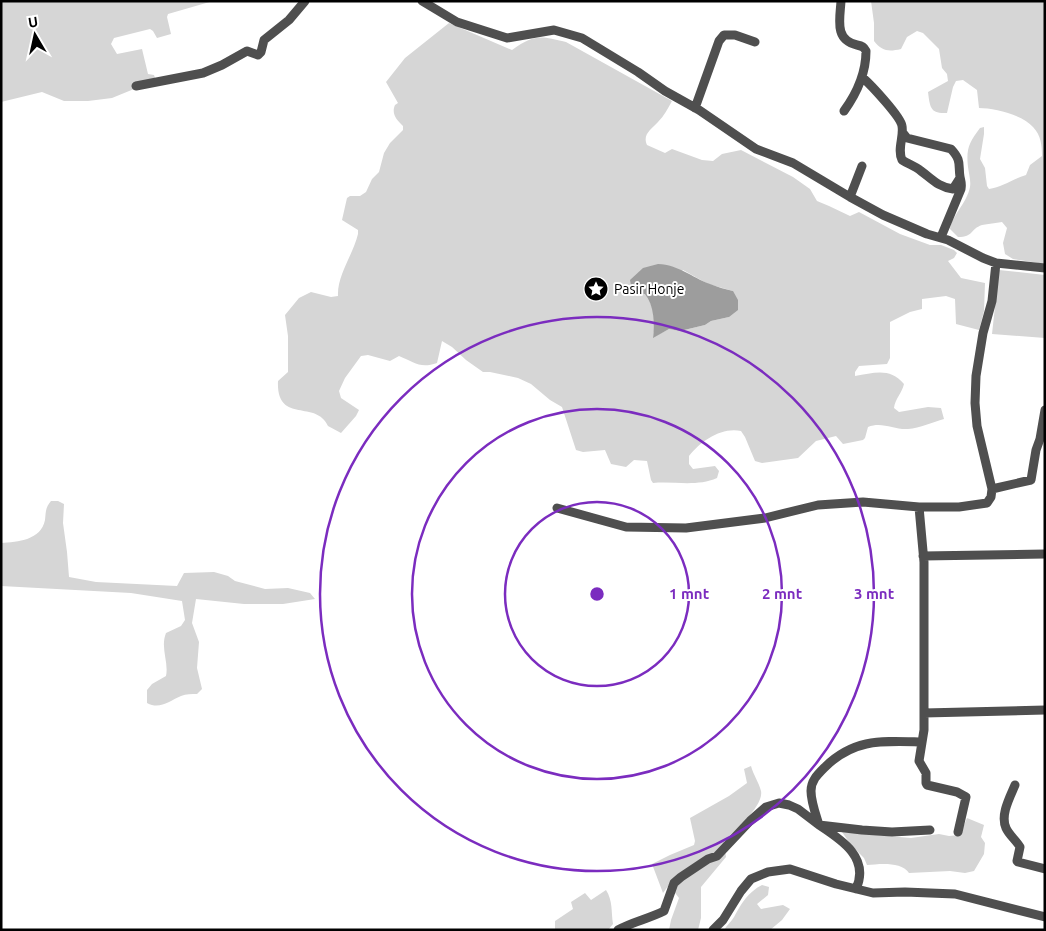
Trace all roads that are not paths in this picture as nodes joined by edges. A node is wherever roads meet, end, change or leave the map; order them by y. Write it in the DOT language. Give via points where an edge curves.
graph roads {
  1 [pos="305,1"];
  2 [pos="422,1"];
  3 [pos="841,1"];
  4 [pos="755,42"];
  5 [pos="863,78"];
  6 [pos="136,86"];
  7 [pos="695,108"];
  8 [pos="844,111"];
  9 [pos="903,133"];
  10 [pos="862,166"];
  11 [pos="960,178"];
  12 [pos="850,198"];
  13 [pos="941,237"];
  14 [pos="996,263"];
  15 [pos="1045,268"];
  16 [pos="1045,410"];
  17 [pos="1042,440"];
  18 [pos="992,489"];
  19 [pos="919,507"];
  20 [pos="557,508"];
  21 [pos="1045,554"];
  22 [pos="923,556"];
  23 [pos="1045,710"];
  24 [pos="924,712"];
  25 [pos="922,742"];
  26 [pos="1014,785"];
  27 [pos="819,825"];
  28 [pos="930,830"];
  29 [pos="958,832"];
  30 [pos="1045,869"];
  31 [pos="856,889"];
  32 [pos="1045,917"];
  33 [pos="618,930"];
  34 [pos="713,930"];
  1 -- 6 [label="street" via="289,20 264,40 258,56 247,51 203,72"];
  2 -- 7 [label="street" via="457,22 507,38 554,30 582,38"];
  3 -- 5 [label="street" via="841,35 847,42 866,51"];
  4 -- 7 [label="street" via="730,34 722,36"];
  5 -- 8 [label="street"];
  5 -- 9 [label="street" via="900,118"];
  7 -- 12 [label="street" via="756,149 793,163"];
  9 -- 11 [label="street" via="907,138 953,150 961,165"];
  9 -- 11 [label="street" via="902,160 920,169 940,186 953,188"];
  10 -- 12 [label="street"];
  11 -- 13 [label="street" via="963,182 959,196"];
  12 -- 13 [label="street" via="883,215"];
  13 -- 14 [label="street"];
  14 -- 15 [label="street"];
  14 -- 18 [label="street" via="992,301 976,376 975,403"];
  16 -- 17 [label="street"];
  17 -- 18 [label="street" via="1036,450 1031,480"];
  18 -- 19 [label="street" via="991,497 982,504"];
  19 -- 20 [label="street" via="863,502 818,505 765,518 686,528 626,528"];
  19 -- 22 [label="street"];
  21 -- 22 [label="street"];
  22 -- 24 [label="street"];
  23 -- 24 [label="street"];
  24 -- 25 [label="street"];
  25 -- 27 [label="street" via="889,742 846,750 814,779 811,792"];
  25 -- 29 [label="street" via="919,761 926,773 926,784 966,796"];
  26 -- 30 [label="street" via="1004,823 1020,847 1017,861"];
  27 -- 28 [label="street" via="892,832"];
  27 -- 31 [label="street" via="840,839 854,854 861,879"];
  27 -- 33 [label="street" via="789,805 779,803 766,808 717,856 694,867 674,883 664,911"];
  31 -- 32 [label="street" via="873,893 955,894"];
  31 -- 34 [label="street" via="790,869 768,872 751,879"];
}
